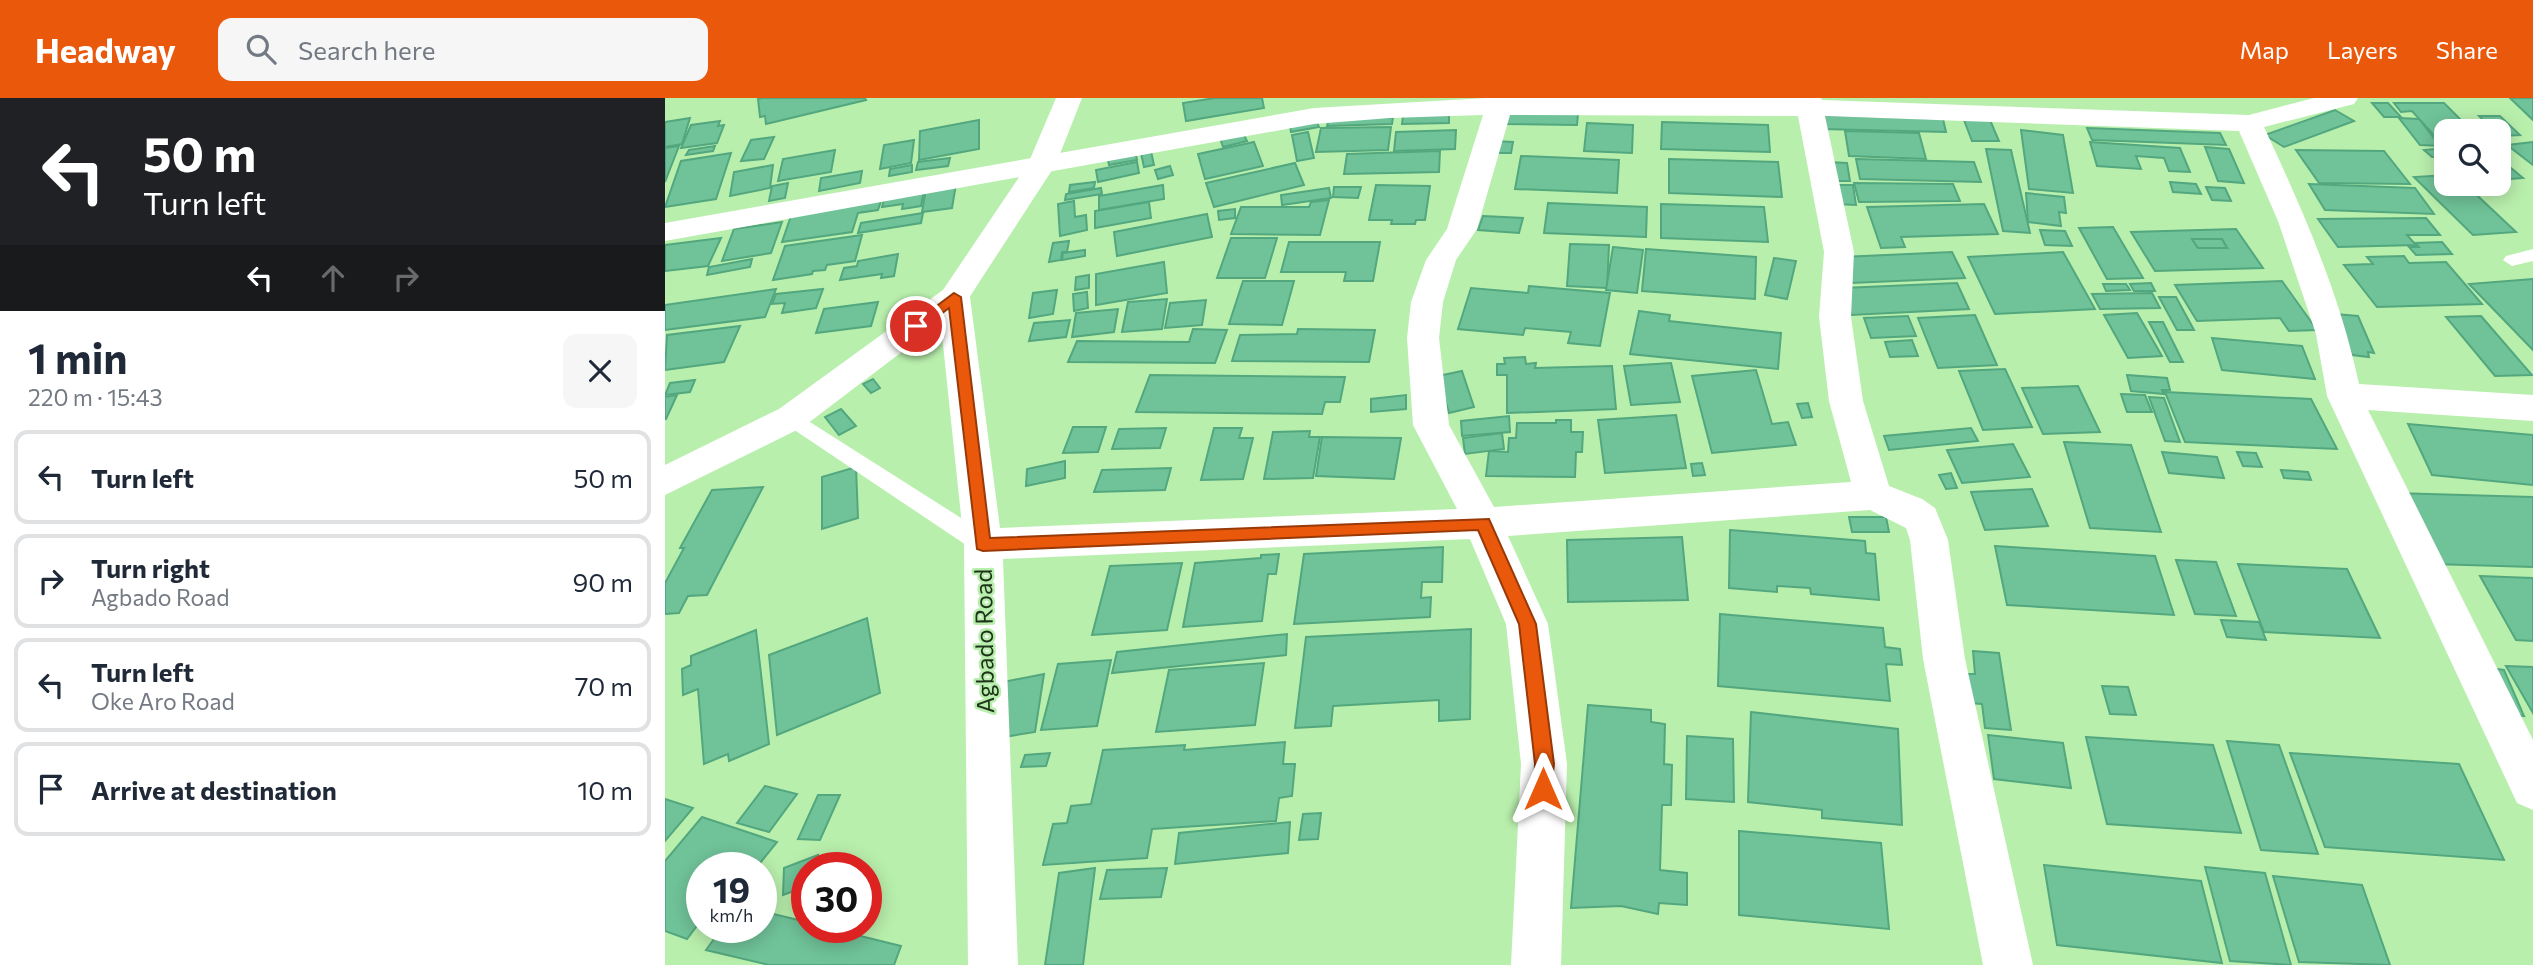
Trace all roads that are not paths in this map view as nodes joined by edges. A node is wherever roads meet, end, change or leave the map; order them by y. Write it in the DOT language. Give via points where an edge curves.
graph roads {
  1 [pos="1069,98"];
  2 [pos="2345,98"];
  3 [pos="1499,103"];
  4 [pos="1809,103"];
  5 [pos="2249,122"];
  6 [pos="1042,164"];
  7 [pos="665,232"];
  8 [pos="2533,255"];
  9 [pos="2512,260"];
  10 [pos="954,297"];
  11 [pos="2344,396"];
  12 [pos="2533,408"];
  13 [pos="791,418"];
  14 [pos="665,481"];
  15 [pos="1873,495"];
  16 [pos="1483,523"];
  17 [pos="983,544"];
  18 [pos="2533,788"];
  19 [pos="993,965"];
  20 [pos="1536,965"];
  21 [pos="2008,965"];
  1 -- 6 [label="street"];
  2 -- 5 [label="street"];
  3 -- 4 [label="street"];
  3 -- 6 [label="street" via="1314,116"];
  3 -- 16 [label="street" via="1462,229 1441,260 1427,302 1423,338 1431,425"];
  4 -- 5 [label="street"];
  4 -- 15 [label="street" via="1839,253 1835,317 1846,401"];
  5 -- 11 [label="street" via="2294,221 2332,334"];
  6 -- 7 [label="street"];
  6 -- 10 [label="street"];
  8 -- 9 [label="lane"];
  10 -- 13 [label="street"];
  10 -- 17 [label="street, Agbado Road"];
  11 -- 12 [label="street"];
  11 -- 18 [label="street"];
  13 -- 14 [label="street"];
  13 -- 17 [label="lane"];
  15 -- 16 [label="street"];
  15 -- 21 [label="street" via="1922,519 1929,540 1944,659"];
  16 -- 17 [label="street"];
  16 -- 20 [label="street" via="1527,624 1541,738 1544,764"];
  17 -- 19 [label="street, Agbado Road"];
}
